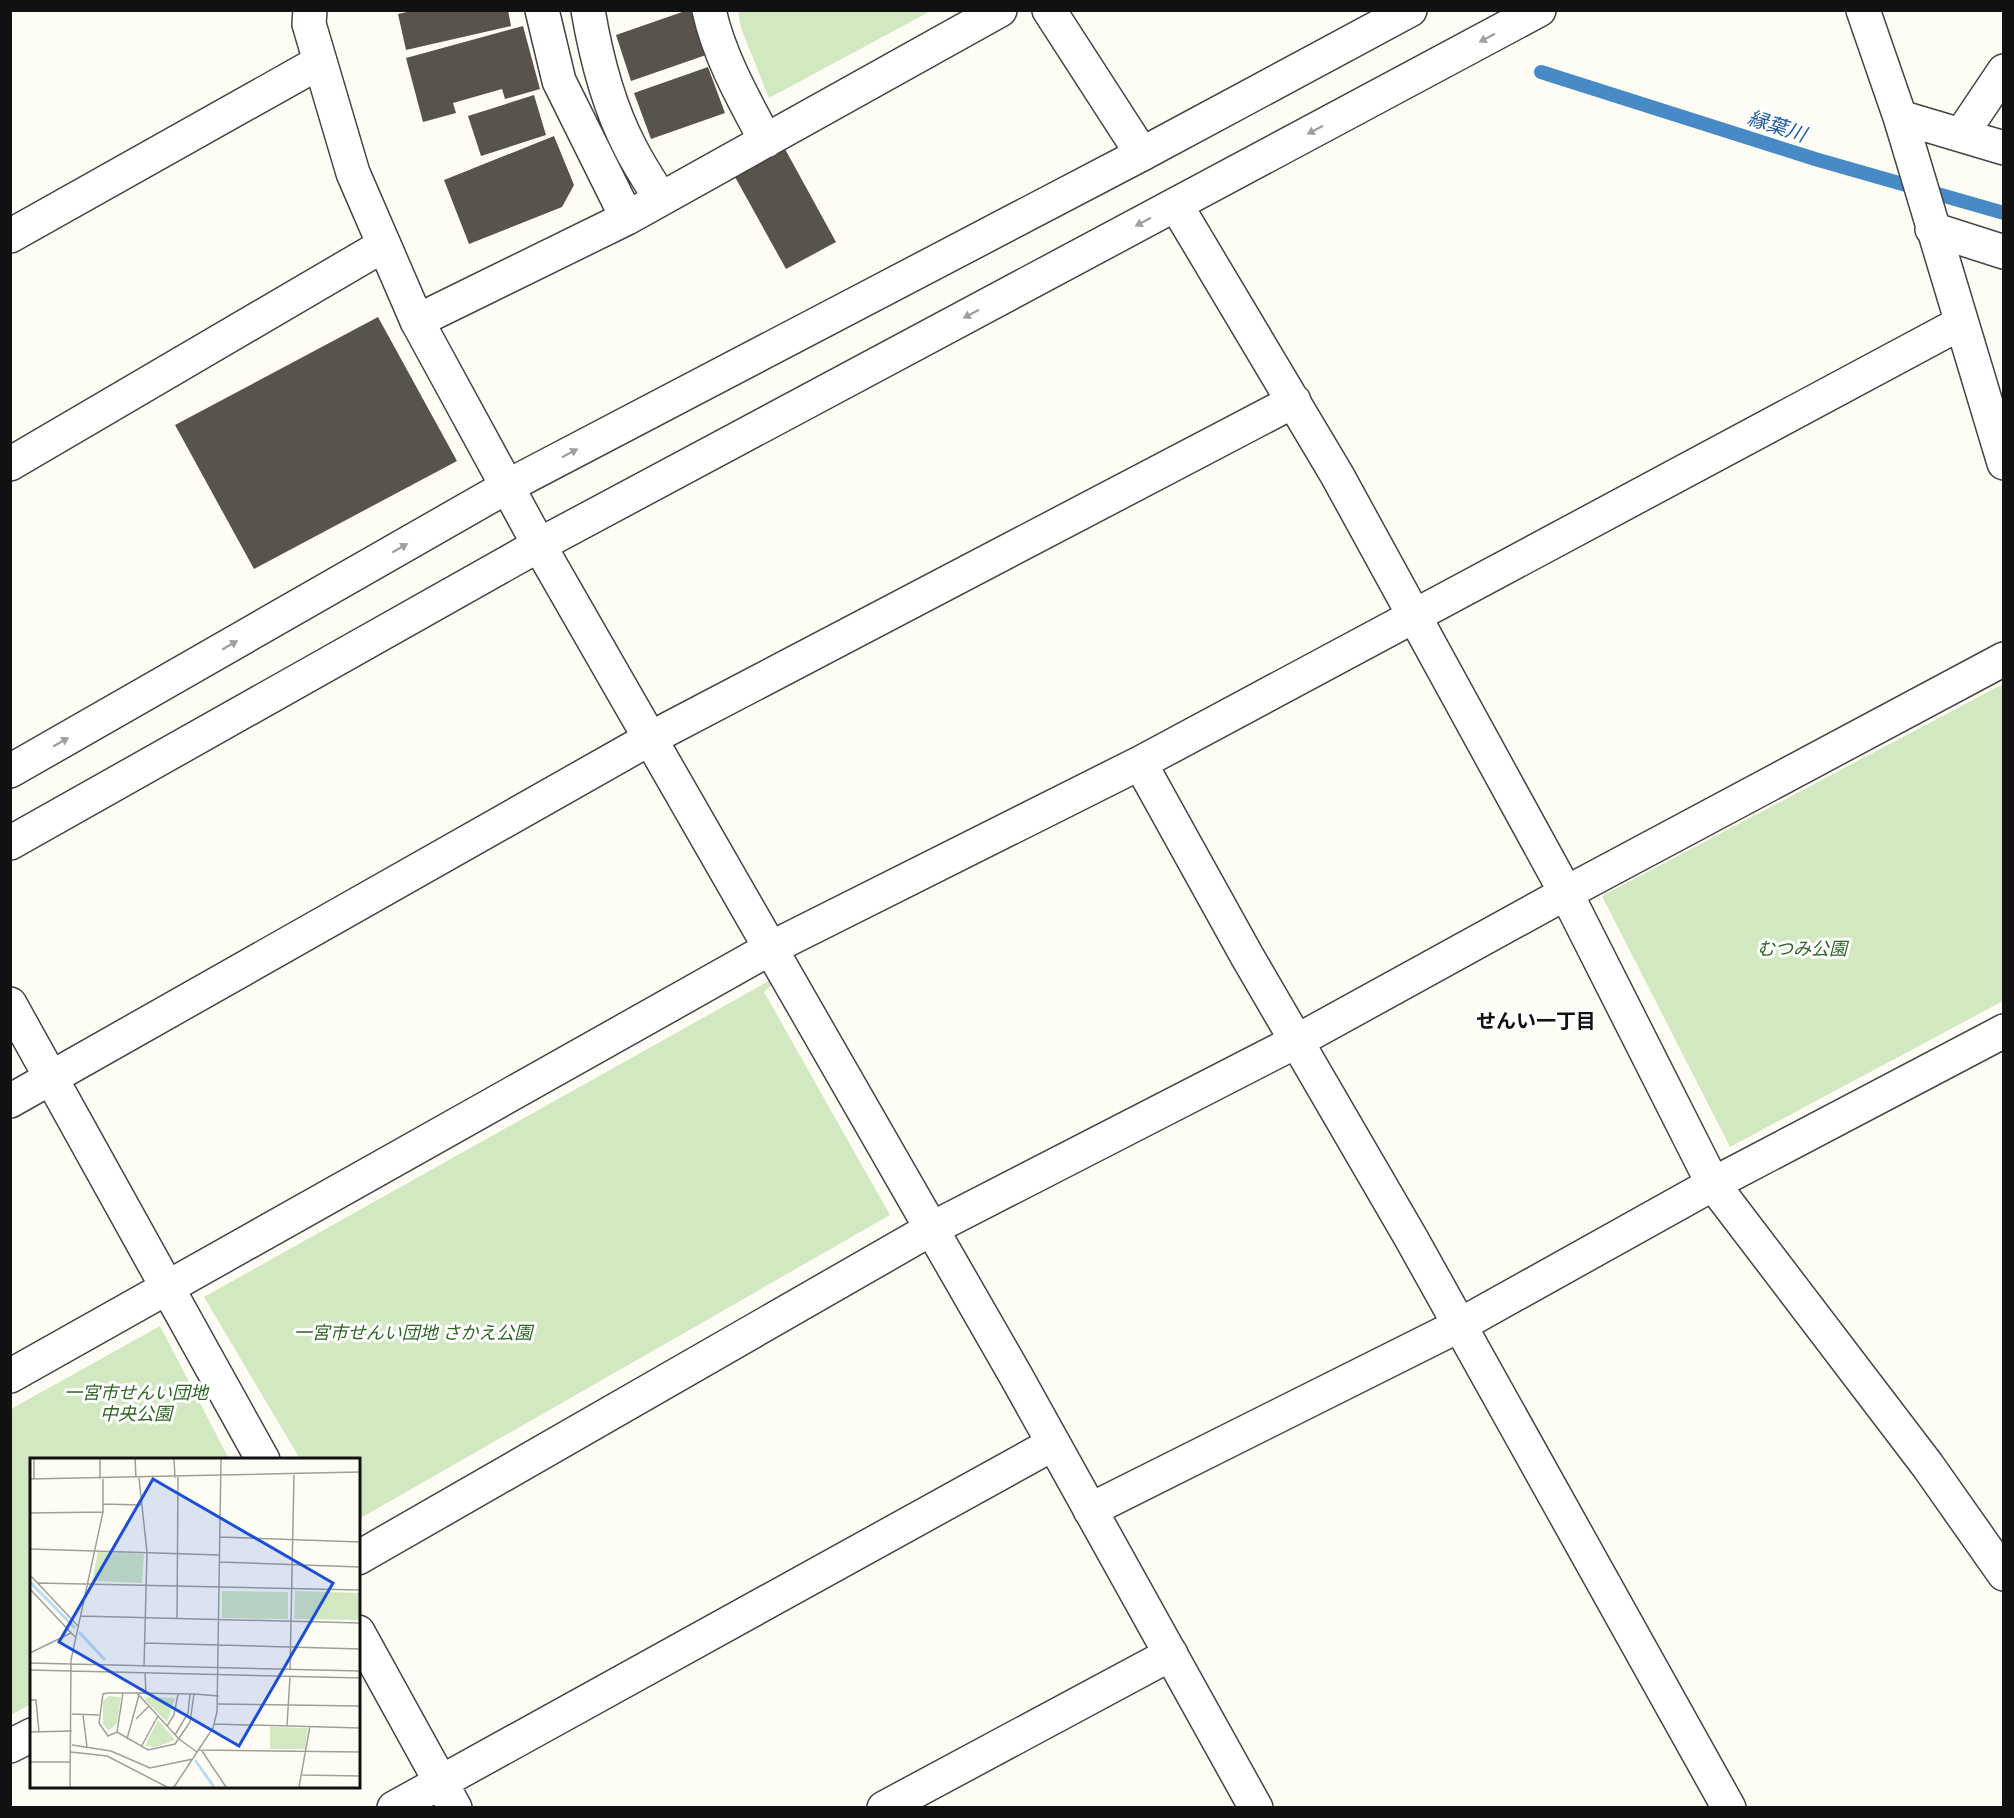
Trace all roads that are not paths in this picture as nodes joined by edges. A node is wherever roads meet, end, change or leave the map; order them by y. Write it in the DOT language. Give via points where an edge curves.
graph roads {
  1 [pos="310,10"];
  2 [pos="542,10"];
  3 [pos="588,10"];
  4 [pos="709,10"];
  5 [pos="1000,10"];
  6 [pos="1049,10"];
  7 [pos="1410,10"];
  8 [pos="1539,10"];
  9 [pos="1863,10"];
  10 [pos="320,62"];
  11 [pos="2004,71"];
  12 [pos="1904,129"];
  13 [pos="1961,135"];
  14 [pos="766,141"];
  15 [pos="2004,148"];
  16 [pos="1142,154"];
  17 [pos="660,199"];
  18 [pos="1176,205"];
  19 [pos="627,218"];
  20 [pos="1931,224"];
  21 [pos="10,236"];
  22 [pos="384,245"];
  23 [pos="2004,252"];
  24 [pos="417,321"];
  25 [pos="1961,323"];
  26 [pos="1294,401"];
  27 [pos="2004,463"];
  28 [pos="10,464"];
  29 [pos="508,486"];
  30 [pos="539,545"];
  31 [pos="1414,615"];
  32 [pos="2004,659"];
  33 [pos="651,738"];
  34 [pos="1140,763"];
  35 [pos="10,771"];
  36 [pos="10,843"];
  37 [pos="1566,893"];
  38 [pos="771,948"];
  39 [pos="10,1004"];
  40 [pos="2004,1031"];
  41 [pos="1297,1041"];
  42 [pos="52,1078"];
  43 [pos="10,1101"];
  44 [pos="1713,1184"];
  45 [pos="932,1229"];
  46 [pos="167,1287"];
  47 [pos="1460,1325"];
  48 [pos="10,1376"];
  49 [pos="1053,1444"];
  50 [pos="262,1458"];
  51 [pos="1090,1510"];
  52 [pos="1994,1540"];
  53 [pos="360,1557"];
  54 [pos="2004,1574"];
  55 [pos="360,1636"];
  56 [pos="1171,1654"];
  57 [pos="30,1736"];
  58 [pos="10,1746"];
  59 [pos="448,1795"];
  60 [pos="394,1808"];
  61 [pos="884,1808"];
  62 [pos="1256,1808"];
  63 [pos="1729,1808"];
  1 -- 10 [label="street" via="309,24"];
  2 -- 19 [label="street" via="559,81"];
  3 -- 17 [label="street" via="609,98 630,147"];
  4 -- 14 [label="street" via="736,83"];
  5 -- 14 [label="street"];
  6 -- 16 [label="street"];
  7 -- 16 [label="street"];
  8 -- 18 [label="street, one-way"];
  9 -- 12 [label="street"];
  10 -- 21 [label="street"];
  10 -- 22 [label="street" via="353,173"];
  11 -- 13 [label="street"];
  12 -- 13 [label="street"];
  12 -- 20 [label="street"];
  13 -- 15 [label="street"];
  14 -- 17 [label="street"];
  29 -- 16 [label="street, one-way"];
  17 -- 19 [label="street"];
  18 -- 26 [label="street"];
  18 -- 30 [label="street, one-way"];
  19 -- 24 [label="street"];
  20 -- 23 [label="street"];
  20 -- 25 [label="street"];
  22 -- 24 [label="street"];
  22 -- 28 [label="street"];
  24 -- 29 [label="street"];
  25 -- 27 [label="street"];
  25 -- 31 [label="street"];
  26 -- 31 [label="street"];
  26 -- 33 [label="street"];
  29 -- 30 [label="street"];
  35 -- 29 [label="street, one-way"];
  30 -- 33 [label="street"];
  30 -- 36 [label="street"];
  31 -- 34 [label="street"];
  31 -- 37 [label="street"];
  32 -- 37 [label="street"];
  33 -- 38 [label="street"];
  33 -- 42 [label="street"];
  34 -- 38 [label="street"];
  34 -- 41 [label="street"];
  37 -- 41 [label="street"];
  37 -- 44 [label="street"];
  38 -- 45 [label="street"];
  38 -- 46 [label="street"];
  39 -- 42 [label="street"];
  40 -- 44 [label="street"];
  41 -- 45 [label="street"];
  41 -- 47 [label="street"];
  42 -- 43 [label="street"];
  42 -- 46 [label="street"];
  44 -- 47 [label="street"];
  44 -- 52 [label="street" via="1928,1466"];
  45 -- 49 [label="street"];
  45 -- 53 [label="street"];
  46 -- 48 [label="street"];
  46 -- 50 [label="street"];
  47 -- 51 [label="street"];
  47 -- 63 [label="street"];
  49 -- 51 [label="street"];
  49 -- 59 [label="street"];
  51 -- 56 [label="street"];
  52 -- 54 [label="street"];
  55 -- 59 [label="street"];
  56 -- 61 [label="street"];
  56 -- 62 [label="street"];
  57 -- 58 [label="street"];
  59 -- 60 [label="street"];
}
